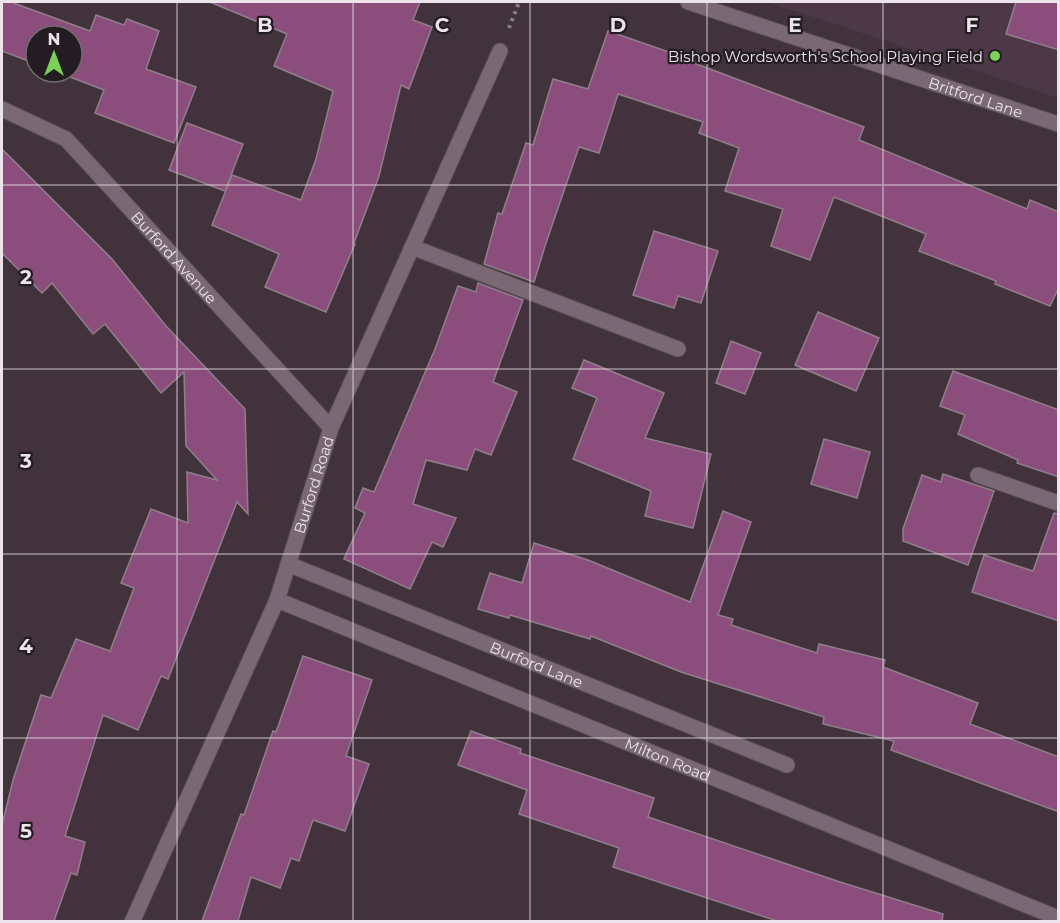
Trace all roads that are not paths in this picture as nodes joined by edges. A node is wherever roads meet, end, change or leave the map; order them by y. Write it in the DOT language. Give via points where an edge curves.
graph roads {
  1 [pos="688,2"];
  2 [pos="500,51"];
  3 [pos="2,108"];
  4 [pos="1059,124"];
  5 [pos="412,248"];
  6 [pos="678,349"];
  7 [pos="331,428"];
  8 [pos="978,475"];
  9 [pos="1059,503"];
  10 [pos="288,564"];
  11 [pos="277,600"];
  12 [pos="787,765"];
  13 [pos="1059,918"];
  14 [pos="132,921"];
  1 -- 4 [label="street, Britford Lane"];
  2 -- 5 [label="street, Burford Road"];
  3 -- 7 [label="street, Burford Avenue" via="66,139"];
  5 -- 6 [label="street"];
  5 -- 7 [label="street, Burford Road"];
  7 -- 10 [label="street, Burford Road"];
  8 -- 9 [label="street"];
  10 -- 11 [label="street, Burford Road"];
  10 -- 12 [label="street, Burford Lane"];
  11 -- 13 [label="street, Milton Road"];
  11 -- 14 [label="street, Burford Road"];
}
